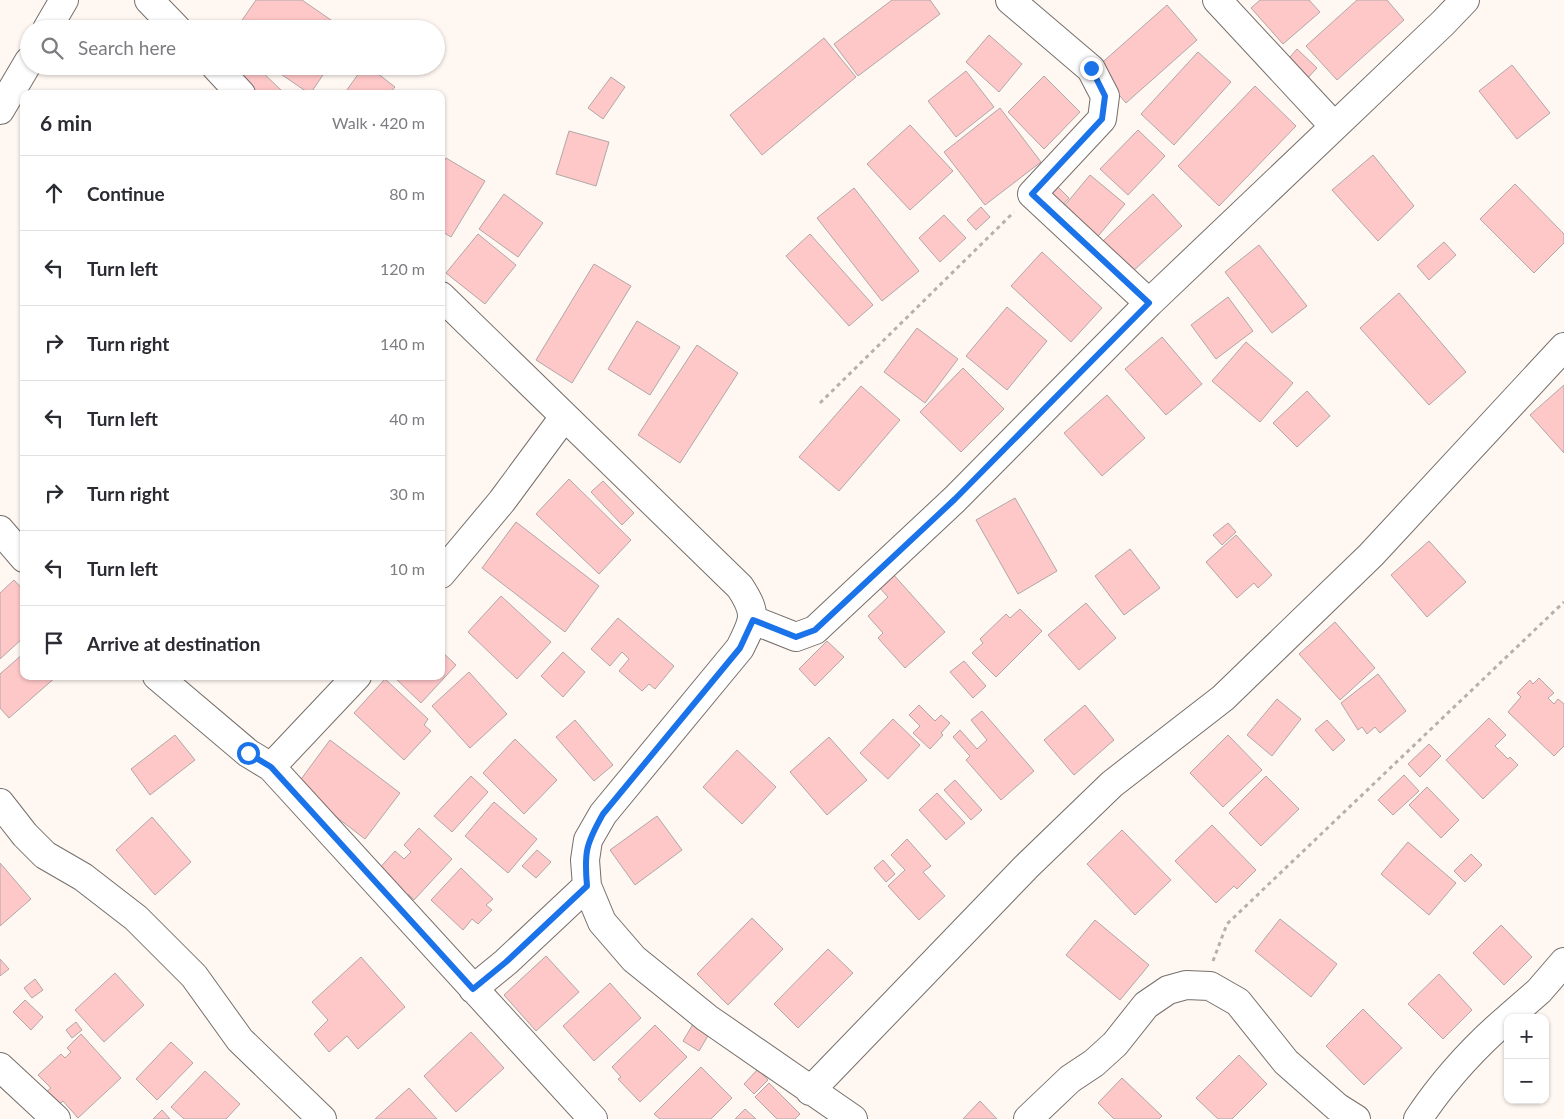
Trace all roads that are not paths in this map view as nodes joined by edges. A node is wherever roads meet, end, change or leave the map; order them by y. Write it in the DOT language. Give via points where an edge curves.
graph roads {
  1 [pos="64,0"];
  2 [pos="149,0"];
  3 [pos="1010,0"];
  4 [pos="1217,0"];
  5 [pos="1465,0"];
  6 [pos="52,20"];
  7 [pos="168,20"];
  8 [pos="20,75"];
  9 [pos="223,75"];
  10 [pos="238,90"];
  11 [pos="0,110"];
  12 [pos="1334,126"];
  13 [pos="445,300"];
  14 [pos="1149,303"];
  15 [pos="1564,347"];
  16 [pos="564,417"];
  17 [pos="0,530"];
  18 [pos="20,553"];
  19 [pos="445,569"];
  20 [pos="753,620"];
  21 [pos="161,680"];
  22 [pos="353,680"];
  23 [pos="271,767"];
  24 [pos="0,803"];
  25 [pos="587,886"];
  26 [pos="1564,962"];
  27 [pos="473,989"];
  28 [pos="1513,1014"];
  29 [pos="1504,1021"];
  30 [pos="0,1067"];
  31 [pos="810,1091"];
  32 [pos="56,1119"];
  33 [pos="322,1119"];
  34 [pos="593,1119"];
  35 [pos="853,1119"];
  36 [pos="1028,1119"];
  37 [pos="1356,1119"];
  38 [pos="1418,1119"];
  1 -- 6 [label="street"];
  2 -- 7 [label="street"];
  3 -- 14 [label="street" via="1091,68 1105,96 1102,119 1032,194"];
  4 -- 12 [label="street"];
  5 -- 12 [label="street"];
  8 -- 11 [label="street"];
  9 -- 10 [label="street"];
  12 -- 14 [label="street"];
  13 -- 16 [label="street"];
  14 -- 20 [label="street" via="955,499 815,630 796,637"];
  15 -- 31 [label="street" via="1371,555 1223,698 1112,784 1026,867"];
  16 -- 19 [label="street" via="502,501"];
  16 -- 20 [label="street" via="740,587 751,604"];
  17 -- 18 [label="street"];
  20 -- 25 [label="street" via="740,648 603,814 588,840 585,860"];
  21 -- 23 [label="street" via="248,753"];
  22 -- 23 [label="street"];
  23 -- 27 [label="street"];
  24 -- 33 [label="street" via="45,855 83,877 136,918 194,976 240,1040"];
  25 -- 27 [label="street"];
  25 -- 31 [label="street" via="602,922 634,959 707,1018"];
  26 -- 28 [label="street" via="1539,992"];
  27 -- 34 [label="street"];
  29 -- 38 [label="street" via="1441,1084"];
  30 -- 32 [label="street"];
  31 -- 35 [label="street"];
  36 -- 37 [label="street" via="1070,1079 1115,1044 1146,1005 1168,990 1186,985 1210,986 1238,1002 1286,1062 1337,1107"];
}
